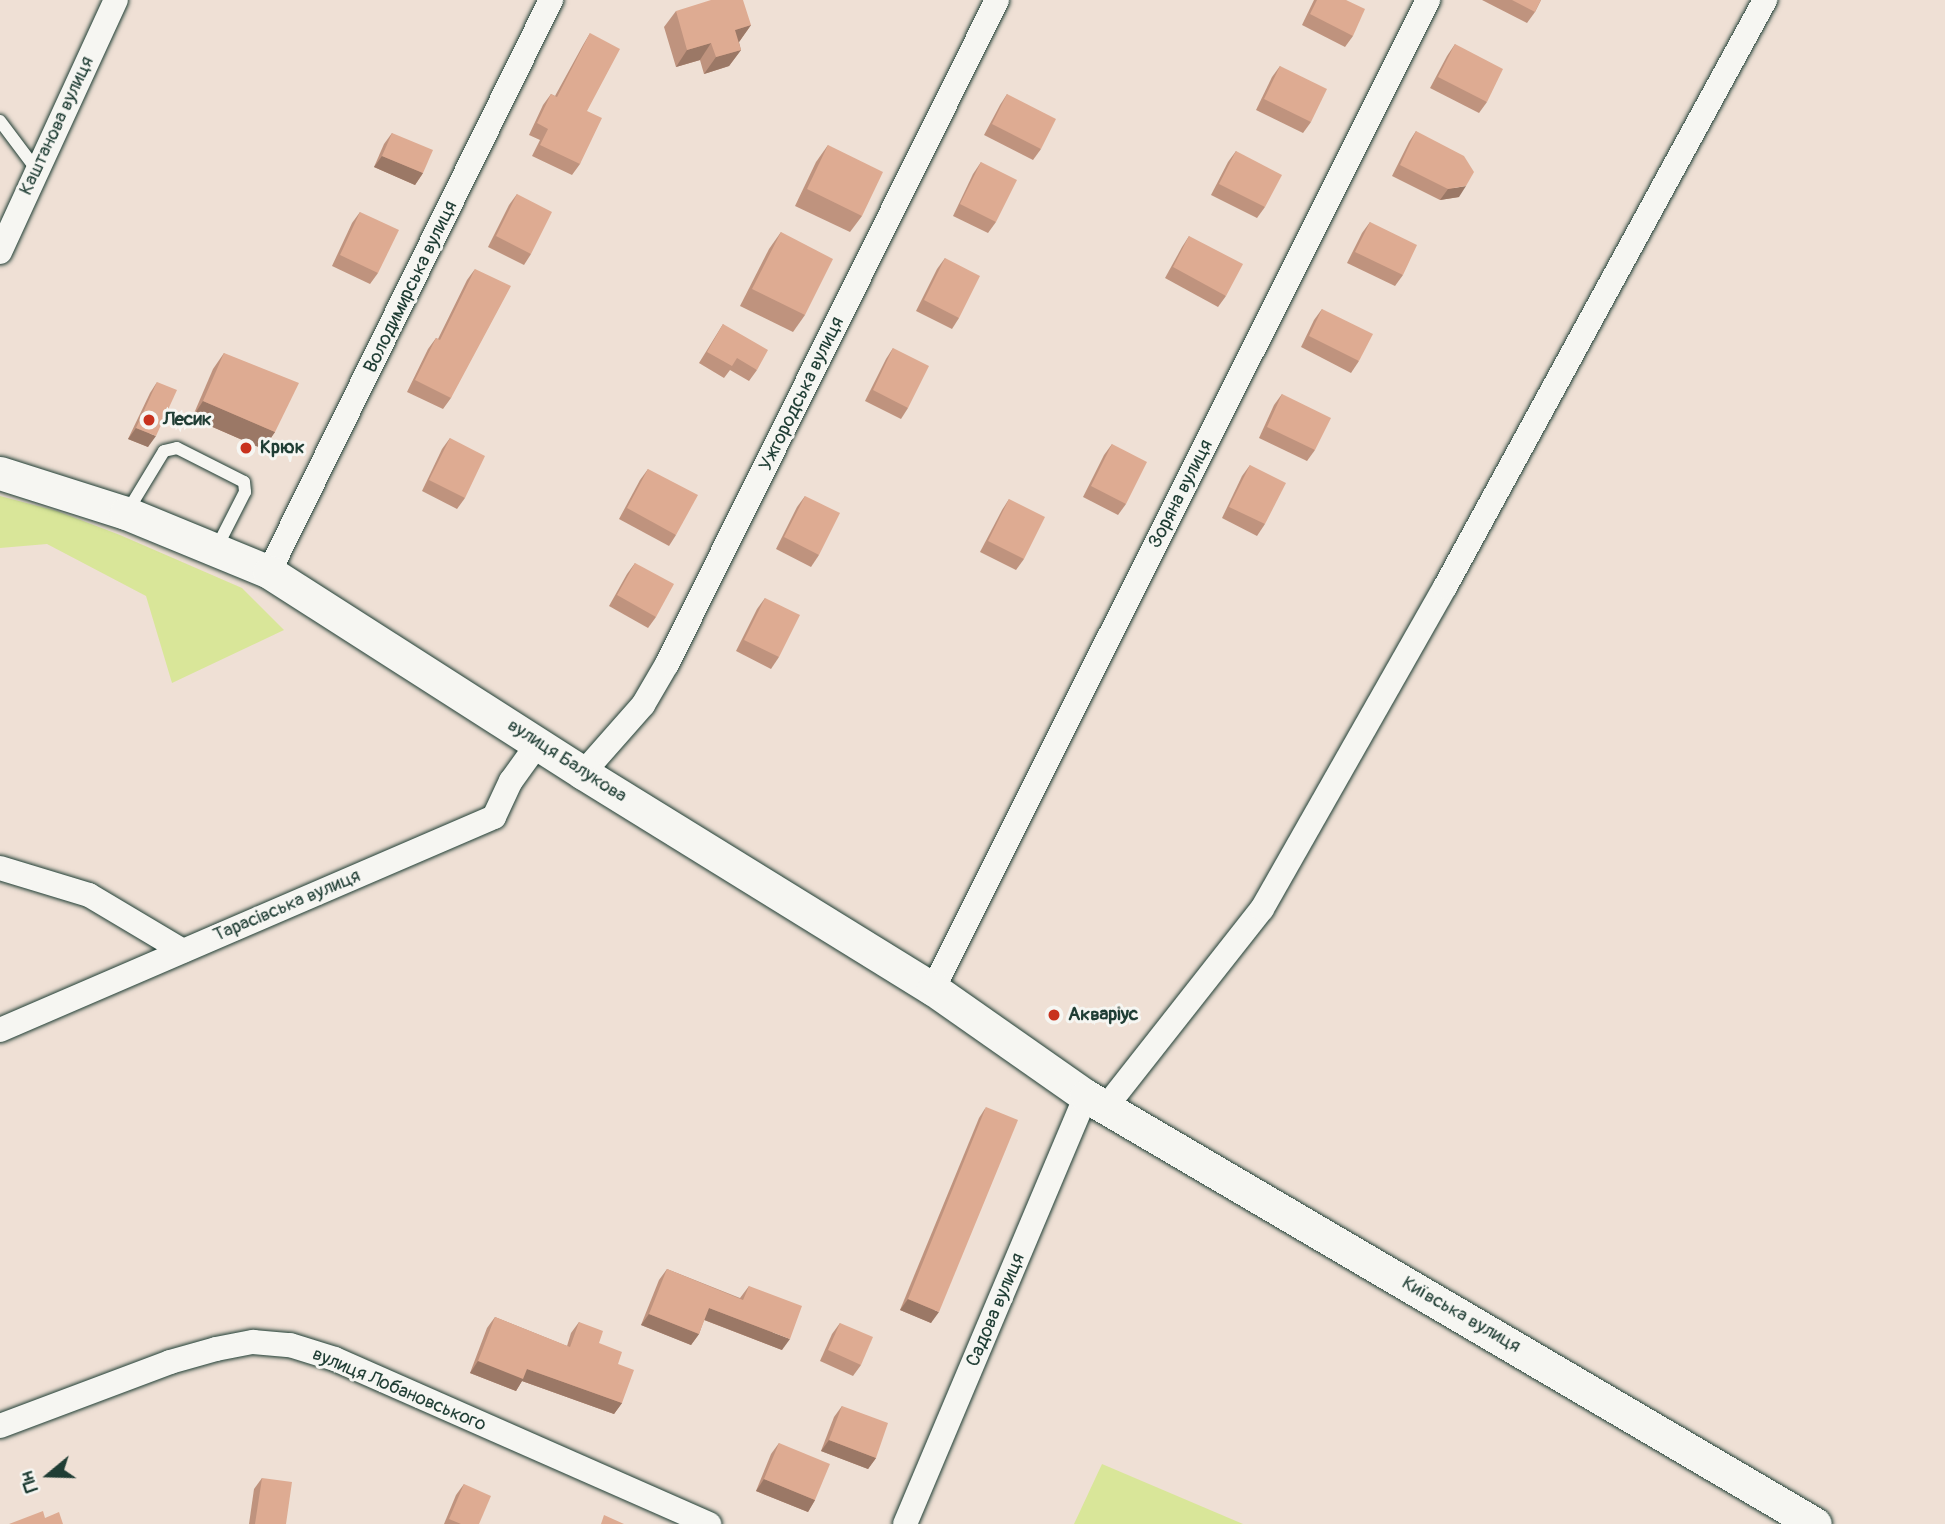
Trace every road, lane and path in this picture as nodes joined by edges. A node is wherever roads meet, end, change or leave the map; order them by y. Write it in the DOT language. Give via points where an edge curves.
graph roads {
  1 [pos="116,0"];
  2 [pos="551,0"];
  3 [pos="997,0"];
  4 [pos="1428,0"];
  5 [pos="1765,0"];
  6 [pos="0,121"];
  7 [pos="36,169"];
  8 [pos="0,252"];
  9 [pos="0,473"];
  10 [pos="126,513"];
  11 [pos="215,549"];
  12 [pos="269,572"];
  13 [pos="539,742"];
  14 [pos="583,773"];
  15 [pos="0,867"];
  16 [pos="183,951"];
  17 [pos="933,989"];
  18 [pos="0,1030"];
  19 [pos="1096,1101"];
  20 [pos="0,1426"];
  21 [pos="709,1524"];
  22 [pos="905,1524"];
  23 [pos="1815,1524"];
  1 -- 7 [label="street, Каштанова вулиця"];
  2 -- 12 [label="street, Володимирська вулиця"];
  3 -- 14 [label="street, Ужгородська вулиця" via="667,664 643,705"];
  4 -- 17 [label="street, Зоряна вулиця"];
  5 -- 19 [label="street, Садова вулиця" via="1445,587 1262,909"];
  6 -- 7 [label="lane"];
  7 -- 8 [label="street, Каштанова вулиця"];
  9 -- 10 [label="main road, вулиця Балукова"];
  10 -- 11 [label="main road, вулиця Балукова"];
  10 -- 11 [label="lane" via="164,451 177,448 244,482 245,492"];
  11 -- 12 [label="main road, вулиця Балукова"];
  12 -- 13 [label="main road, вулиця Балукова"];
  13 -- 14 [label="main road, вулиця Балукова"];
  13 -- 16 [label="street, Тарасівська вулиця" via="511,781 494,817"];
  14 -- 17 [label="main road, вулиця Балукова"];
  15 -- 16 [label="street" via="89,895"];
  16 -- 18 [label="street, Тарасівська вулиця"];
  17 -- 19 [label="main road, вулиця Балукова"];
  19 -- 22 [label="street, Садова вулиця"];
  19 -- 23 [label="main road, Київська вулиця"];
  20 -- 21 [label="street, вулиця Лобановського" via="216,1349 253,1342 290,1345 335,1359"];
}
